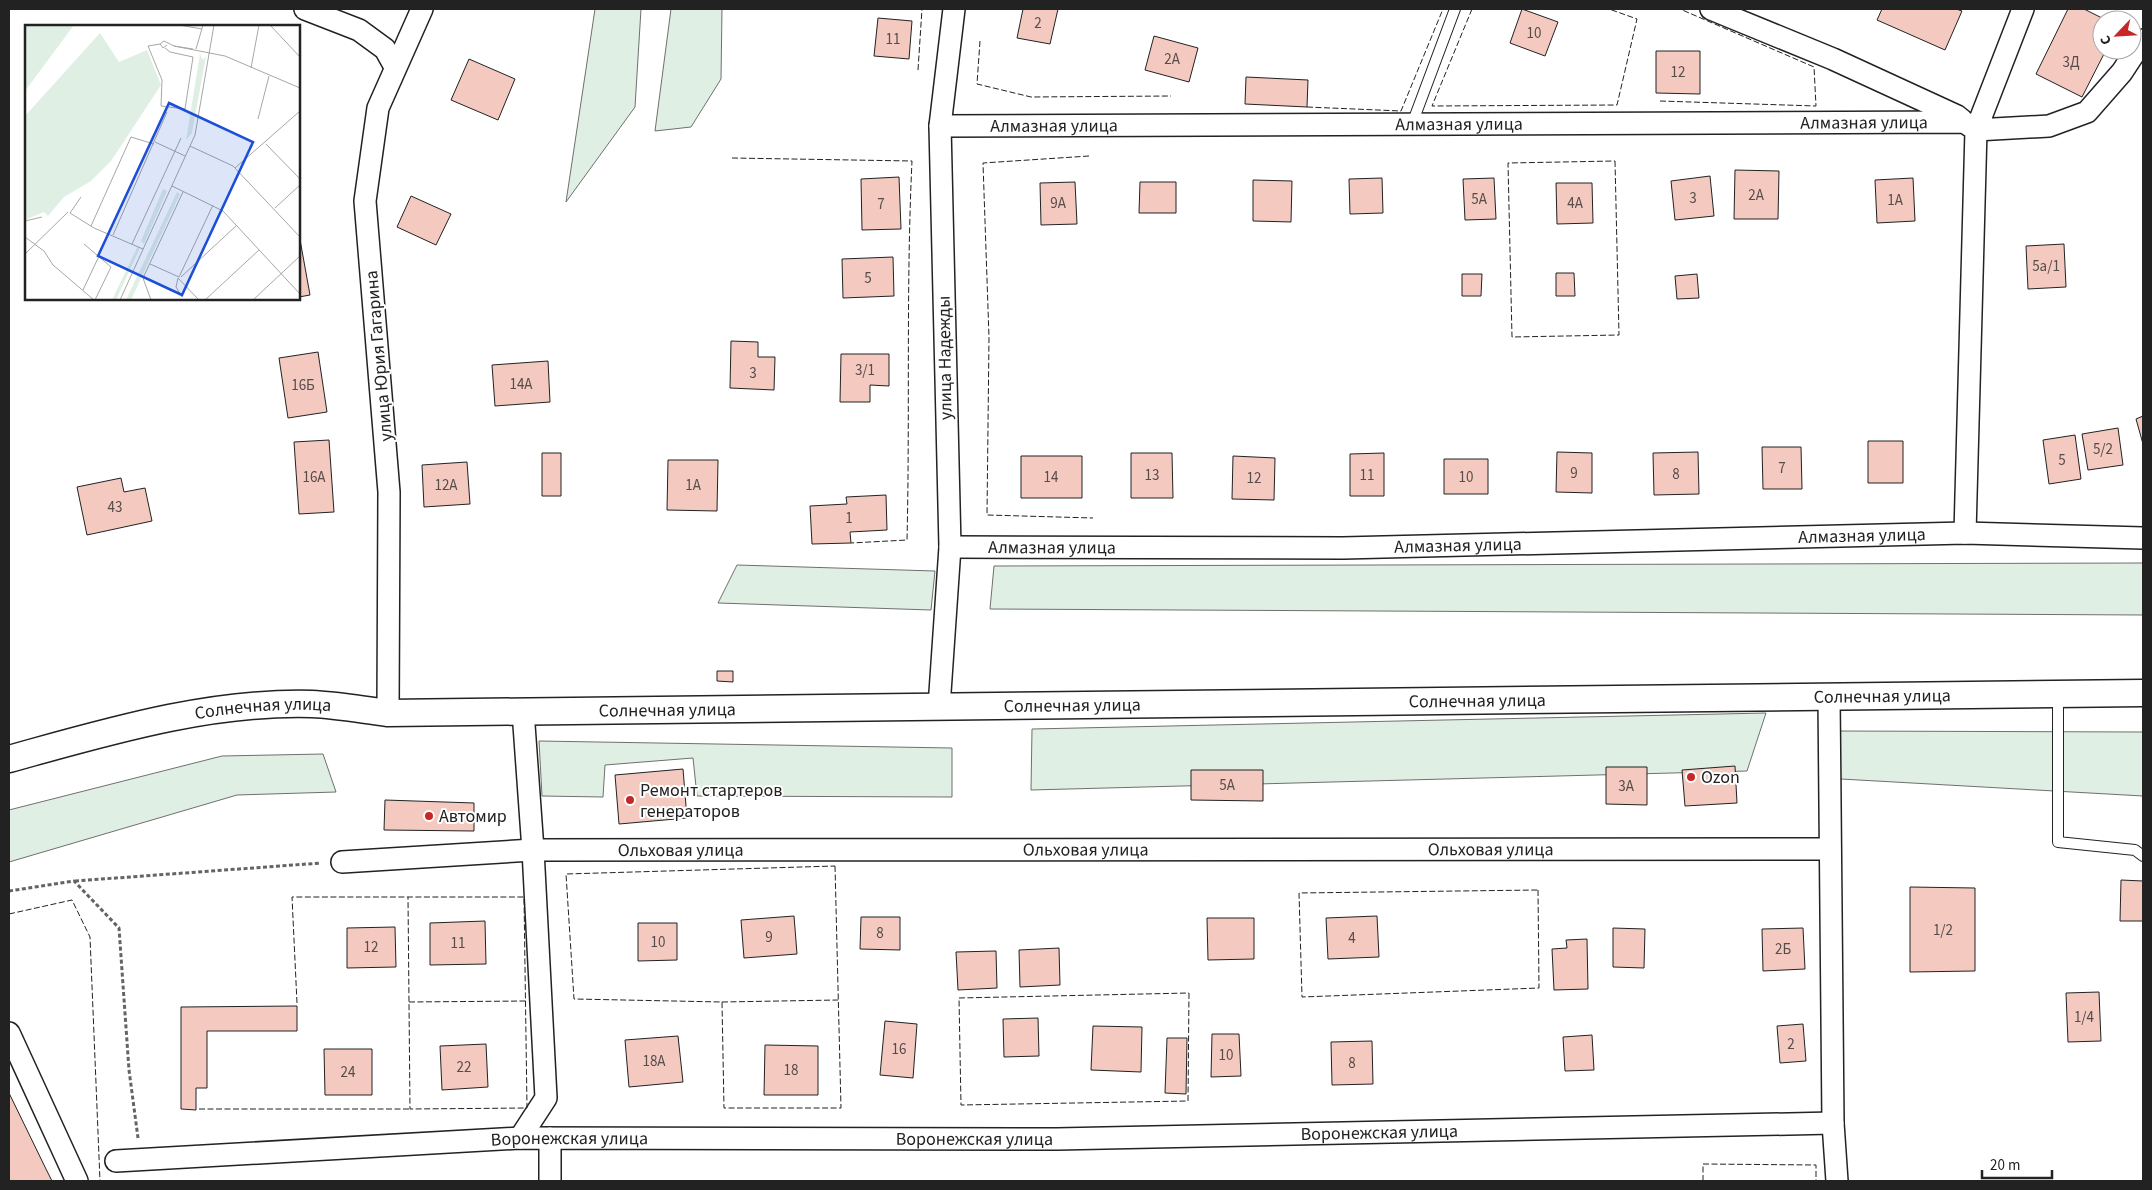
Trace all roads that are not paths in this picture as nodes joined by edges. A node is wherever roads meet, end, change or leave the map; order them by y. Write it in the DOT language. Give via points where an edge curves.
graph roads {
  1 [pos="305,9"];
  2 [pos="422,9"];
  3 [pos="954,9"];
  4 [pos="1455,9"];
  5 [pos="1711,9"];
  6 [pos="2023,9"];
  7 [pos="2143,40"];
  8 [pos="395,67"];
  9 [pos="1412,124"];
  10 [pos="940,126"];
  11 [pos="1970,126"];
  12 [pos="1965,533"];
  13 [pos="2143,538"];
  14 [pos="950,547"];
  15 [pos="2143,693"];
  16 [pos="2058,694"];
  17 [pos="1829,697"];
  18 [pos="939,707"];
  19 [pos="523,711"];
  20 [pos="388,713"];
  21 [pos="9,760"];
  22 [pos="1830,849"];
  23 [pos="533,850"];
  24 [pos="2143,856"];
  25 [pos="342,862"];
  26 [pos="9,1033"];
  27 [pos="1832,1122"];
  28 [pos="520,1138"];
  29 [pos="550,1138"];
  30 [pos="116,1161"];
  31 [pos="77,1181"];
  32 [pos="550,1181"];
  33 [pos="1837,1181"];
  1 -- 8 [label="street" via="359,30 384,49"];
  2 -- 8 [label="street, улица Юрия Гагарина"];
  3 -- 10 [label="street, улица Надежды"];
  4 -- 9 [label="lane"];
  5 -- 11 [label="street" via="1957,116"];
  6 -- 11 [label="street"];
  7 -- 11 [label="street, Алмазная улица" via="2122,72 2087,112 2049,126"];
  8 -- 20 [label="street, улица Юрия Гагарина" via="378,108 366,201 389,492"];
  9 -- 10 [label="street, Алмазная улица"];
  9 -- 11 [label="street, Алмазная улица"];
  10 -- 14 [label="street, улица Надежды"];
  11 -- 12 [label="street"];
  12 -- 13 [label="street, Алмазная улица"];
  12 -- 14 [label="street, Алмазная улица" via="1343,548"];
  14 -- 18 [label="street, улица Надежды"];
  15 -- 16 [label="street, Солнечная улица"];
  16 -- 17 [label="street, Солнечная улица"];
  16 -- 24 [label="lane" via="2058,842 2135,850"];
  17 -- 18 [label="street, Солнечная улица"];
  17 -- 22 [label="street"];
  18 -- 19 [label="street, Солнечная улица"];
  19 -- 20 [label="street, Солнечная улица"];
  19 -- 23 [label="street"];
  20 -- 21 [label="street, Солнечная улица" via="312,704 230,708 152,722"];
  22 -- 23 [label="street, Ольховая улица"];
  22 -- 27 [label="street"];
  23 -- 25 [label="street, Ольховая улица"];
  23 -- 28 [label="street" via="546,1098"];
  26 -- 31 [label="street"];
  27 -- 29 [label="street, Воронежская улица" via="1057,1138"];
  27 -- 33 [label="street"];
  28 -- 29 [label="street, Воронежская улица"];
  28 -- 30 [label="street, Воронежская улица"];
  29 -- 32 [label="street"];
}
